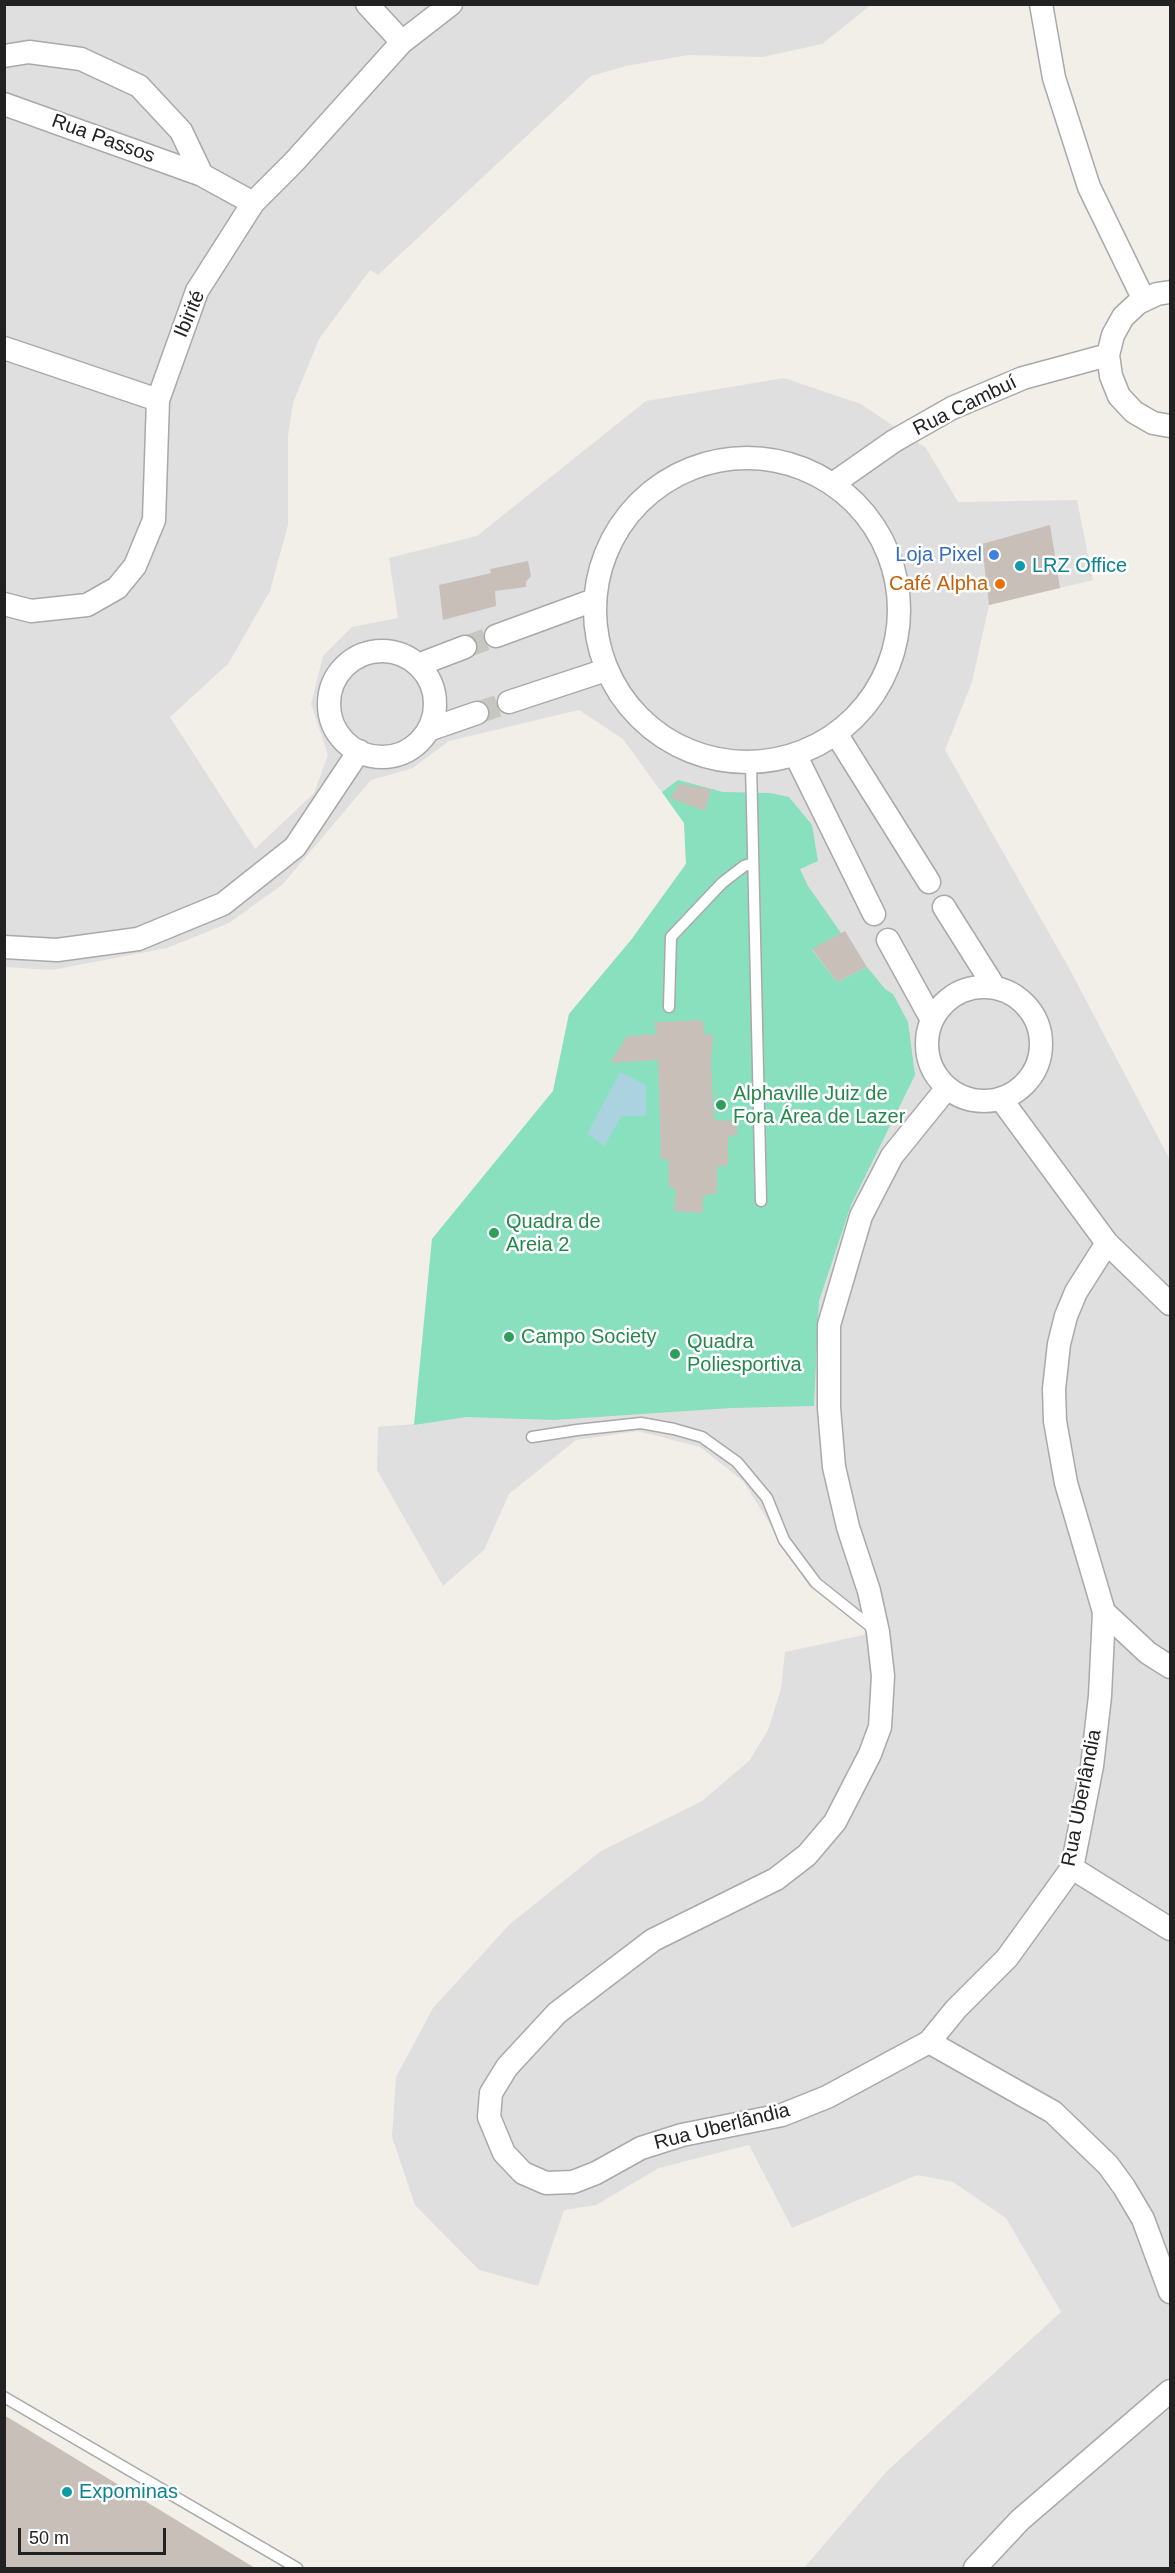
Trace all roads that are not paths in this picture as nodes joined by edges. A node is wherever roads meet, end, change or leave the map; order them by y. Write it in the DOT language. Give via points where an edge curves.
graph roads {
  1 [pos="367,4"];
  2 [pos="451,4"];
  3 [pos="1041,4"];
  4 [pos="402,42"];
  5 [pos="4,56"];
  6 [pos="4,104"];
  7 [pos="202,175"];
  8 [pos="253,204"];
  9 [pos="1170,292"];
  10 [pos="1144,300"];
  11 [pos="4,348"];
  12 [pos="1108,355"];
  13 [pos="158,400"];
  14 [pos="1170,426"];
  15 [pos="834,483"];
  16 [pos="594,600"];
  17 [pos="4,604"];
  18 [pos="496,636"];
  19 [pos="465,647"];
  20 [pos="418,664"];
  21 [pos="606,670"];
  22 [pos="509,702"];
  23 [pos="477,713"];
  24 [pos="428,730"];
  25 [pos="837,735"];
  26 [pos="359,751"];
  27 [pos="796,756"];
  28 [pos="751,763"];
  29 [pos="753,863"];
  30 [pos="929,882"];
  31 [pos="944,907"];
  32 [pos="874,914"];
  33 [pos="888,940"];
  34 [pos="4,947"];
  35 [pos="995,988"];
  36 [pos="669,1007"];
  37 [pos="932,1020"];
  38 [pos="947,1088"];
  39 [pos="1001,1099"];
  40 [pos="761,1201"];
  41 [pos="1107,1243"];
  42 [pos="1170,1304"];
  43 [pos="532,1437"];
  44 [pos="1104,1612"];
  45 [pos="878,1632"];
  46 [pos="1170,1667"];
  47 [pos="1072,1868"];
  48 [pos="1170,1929"];
  49 [pos="929,2042"];
  50 [pos="1170,2292"];
  51 [pos="1170,2391"];
  52 [pos="4,2397"];
  53 [pos="297,2568"];
  54 [pos="975,2568"];
  1 -- 4 [label="street"];
  2 -- 4 [label="street, Ibirité"];
  3 -- 10 [label="street" via="1054,78 1089,187"];
  4 -- 8 [label="street, Ibirité"];
  5 -- 7 [label="street, Rua Passos" via="29,52 81,59 139,86 181,131"];
  6 -- 7 [label="street, Rua Passos"];
  7 -- 8 [label="street, Rua Passos"];
  8 -- 13 [label="street, Ibirité" via="197,291"];
  9 -- 10 [label="street"];
  10 -- 12 [label="street" via="1123,317"];
  11 -- 13 [label="street"];
  12 -- 14 [label="street" via="1119,396 1134,412 1153,423"];
  12 -- 15 [label="street, Rua Cambuí" via="1023,378 952,408 894,441"];
  13 -- 17 [label="street, Ibirité" via="154,520 135,566 117,588 87,605 31,611"];
  15 -- 16 [label="street" via="792,464 747,457 701,464 660,484 627,516 604,555"];
  15 -- 25 [label="street" via="870,517 893,560 902,608 894,657 872,701"];
  16 -- 18 [label="street"];
  16 -- 21 [label="street" via="596,636"];
  19 -- 20 [label="street"];
  20 -- 24 [label="street" via="435,695"];
  20 -- 26 [label="street" via="404,655 369,652 341,670 330,693 330,718 338,734"];
  21 -- 22 [label="street"];
  21 -- 28 [label="street" via="630,709 664,739 706,758"];
  23 -- 24 [label="street"];
  24 -- 26 [label="street" via="402,753 384,756"];
  25 -- 27 [label="street"];
  25 -- 30 [label="street"];
  26 -- 34 [label="street" via="295,847 223,904 138,939 57,950"];
  27 -- 28 [label="street"];
  27 -- 32 [label="street"];
  28 -- 29 [label="lane"];
  29 -- 36 [label="lane" via="722,883 671,937"];
  29 -- 40 [label="lane"];
  31 -- 35 [label="street"];
  33 -- 37 [label="street"];
  35 -- 37 [label="street" via="976,987 957,993 942,1004"];
  35 -- 39 [label="street" via="1013,994 1028,1006 1038,1022 1042,1041 1040,1060 1032,1077 1018,1091"];
  37 -- 38 [label="street" via="927,1038 928,1057"];
  38 -- 39 [label="street" via="982,1102"];
  38 -- 45 [label="street, Rua Uberlândia" via="892,1156 861,1216 829,1325 834,1467"];
  39 -- 41 [label="street"];
  41 -- 42 [label="street"];
  41 -- 44 [label="street, Rua Uberlândia" via="1076,1292 1066,1316 1054,1389 1055,1421 1066,1484"];
  43 -- 45 [label="lane" via="641,1423 702,1437 737,1462 767,1498 784,1540 816,1583"];
  44 -- 46 [label="street" via="1148,1653"];
  44 -- 47 [label="street, Rua Uberlândia" via="1092,1766"];
  45 -- 49 [label="street, Rua Uberlândia" via="883,1676 880,1727 835,1822 807,1855 776,1878 653,1940 557,2013 496,2083 489,2117 504,2153 523,2173 546,2183 573,2182 641,2148 682,2135 782,2115 827,2097"];
  47 -- 48 [label="street"];
  47 -- 49 [label="street, Rua Uberlândia" via="1007,1958 956,2008"];
  49 -- 50 [label="street" via="1053,2112 1108,2165 1143,2219"];
  51 -- 54 [label="street" via="1020,2520"];
  52 -- 53 [label="lane"];
}
